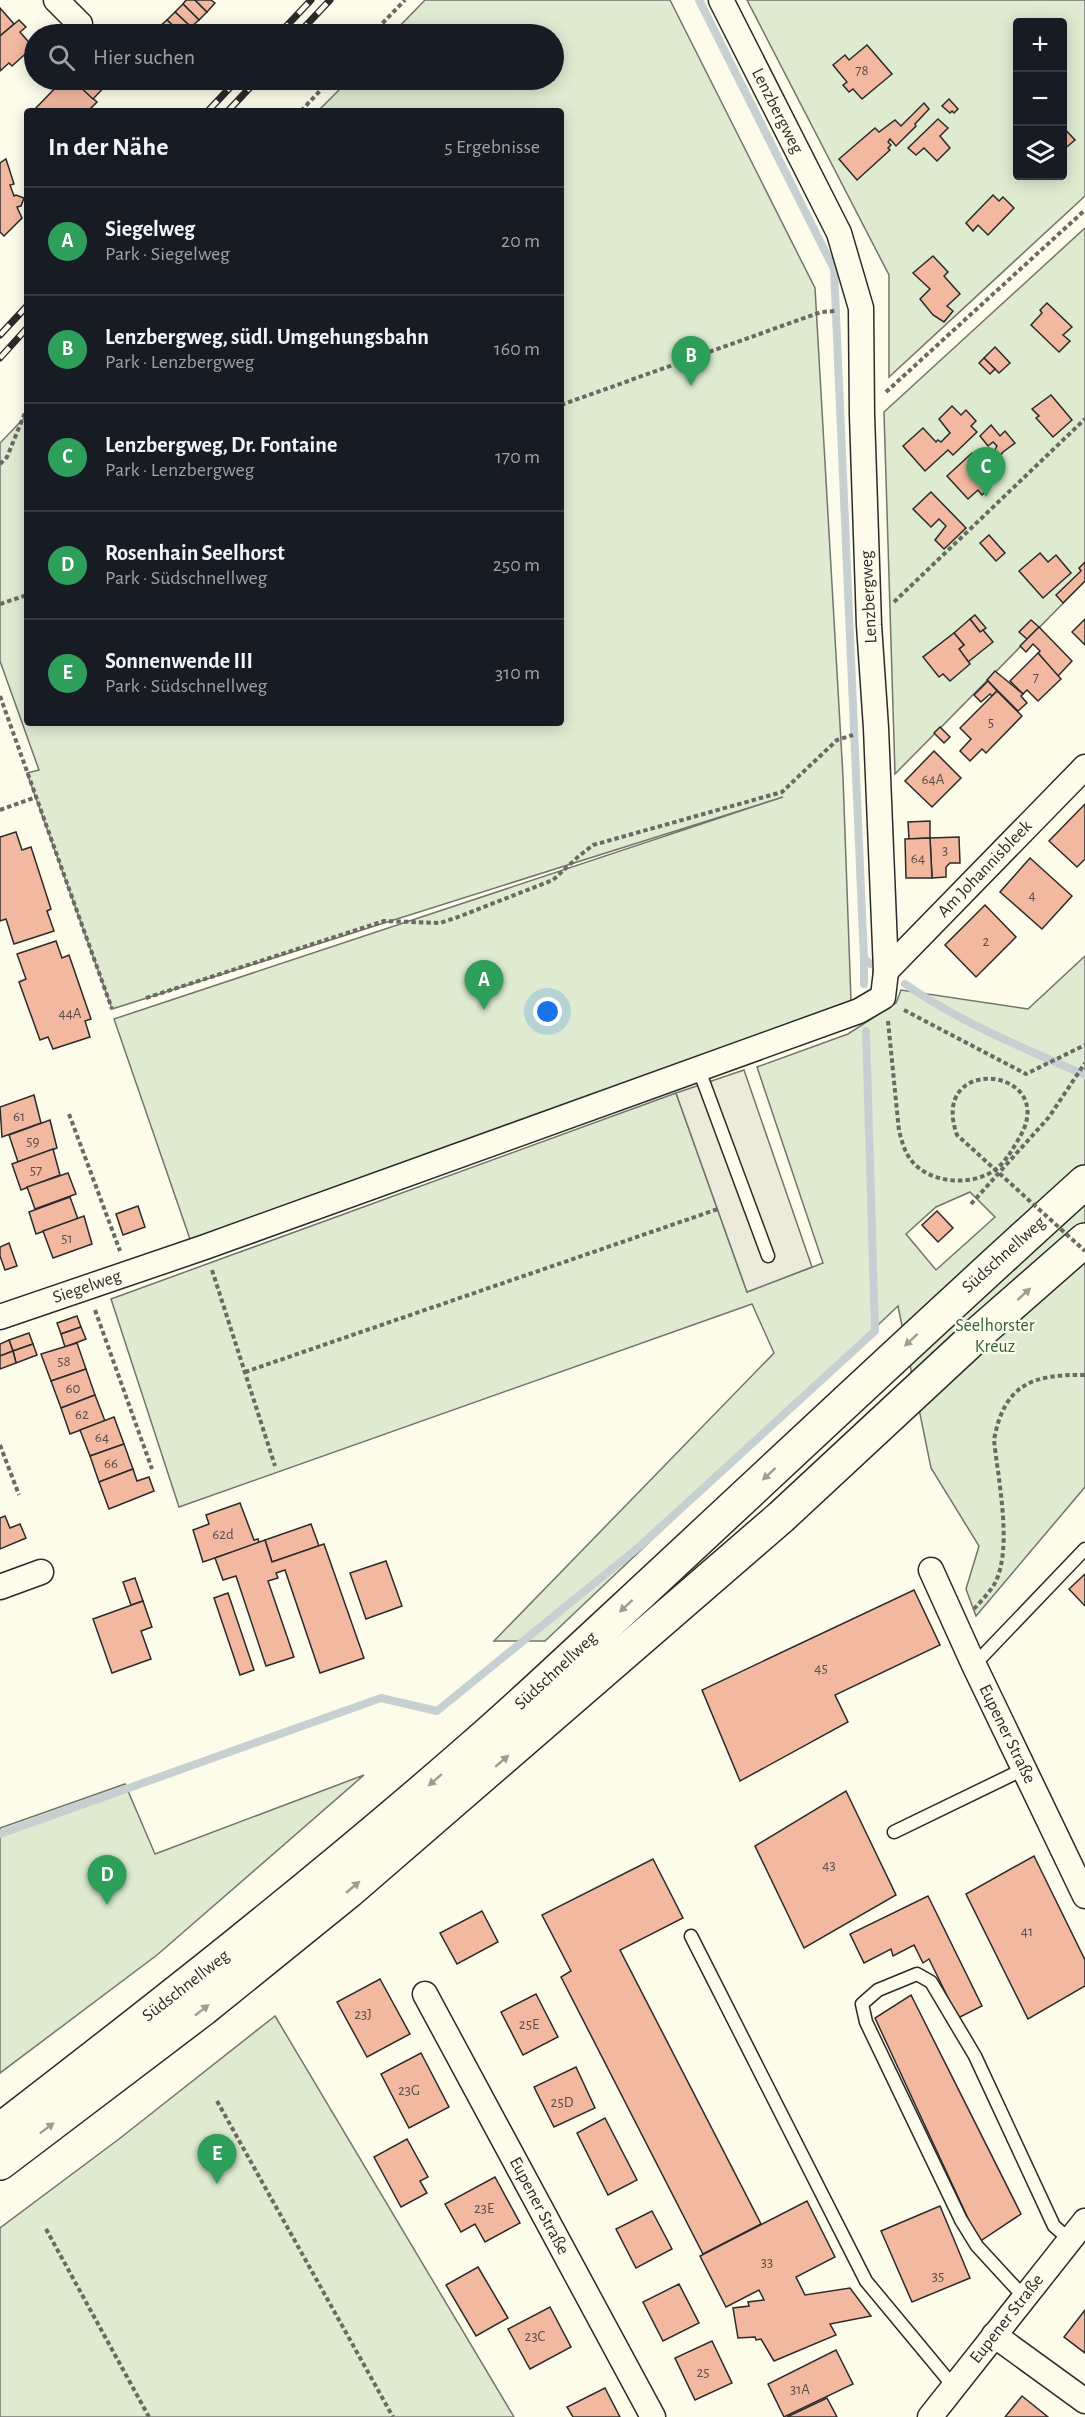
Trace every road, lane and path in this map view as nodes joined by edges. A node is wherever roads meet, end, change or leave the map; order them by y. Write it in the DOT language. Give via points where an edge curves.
graph roads {
  1 [pos="56,0"];
  2 [pos="405,0"];
  3 [pos="720,0"];
  4 [pos="80,24"];
  5 [pos="382,24"];
  6 [pos="321,90"];
  7 [pos="304,108"];
  8 [pos="1085,210"];
  9 [pos="821,312"];
  10 [pos="564,404"];
  11 [pos="24,415"];
  12 [pos="862,415"];
  13 [pos="1085,419"];
  14 [pos="0,464"];
  15 [pos="24,596"];
  16 [pos="0,604"];
  17 [pos="869,625"];
  18 [pos="0,696"];
  19 [pos="837,740"];
  20 [pos="1085,767"];
  21 [pos="36,797"];
  22 [pos="0,810"];
  23 [pos="886,971"];
  24 [pos="146,998"];
  25 [pos="883,998"];
  26 [pos="112,1009"];
  27 [pos="1085,1045"];
  28 [pos="1085,1063"];
  29 [pos="699,1070"];
  30 [pos="69,1114"];
  31 [pos="1085,1182"];
  32 [pos="971,1204"];
  33 [pos="718,1209"];
  34 [pos="1085,1240"];
  35 [pos="205,1247"];
  36 [pos="1085,1251"];
  37 [pos="768,1256"];
  38 [pos="128,1273"];
  39 [pos="87,1287"];
  40 [pos="0,1317"];
  41 [pos="245,1372"];
  42 [pos="1085,1375"];
  43 [pos="0,1444"];
  44 [pos="275,1466"];
  45 [pos="152,1468"];
  46 [pos="19,1495"];
  47 [pos="1085,1549"];
  48 [pos="931,1570"];
  49 [pos="41,1572"];
  50 [pos="0,1587"];
  51 [pos="958,1630"];
  52 [pos="974,1665"];
  53 [pos="1024,1769"];
  54 [pos="894,1832"];
  55 [pos="1085,1896"];
  56 [pos="691,1936"];
  57 [pos="425,1994"];
  58 [pos="217,2101"];
  59 [pos="0,2130"];
  60 [pos="0,2163"];
  61 [pos="1085,2221"];
  62 [pos="46,2229"];
  63 [pos="1069,2239"];
  64 [pos="1024,2297"];
  65 [pos="994,2335"];
  66 [pos="954,2387"];
  67 [pos="1085,2402"];
  68 [pos="149,2417"];
  69 [pos="393,2417"];
  70 [pos="653,2417"];
  71 [pos="930,2417"];
  1 -- 4 [label="street"];
  2 -- 5 [label="path"];
  3 -- 12 [label="street, Lenzbergweg" via="839,233 861,308"];
  6 -- 7 [label="path"];
  8 -- 12 [label="path"];
  9 -- 10 [label="path"];
  11 -- 14 [label="path" via="7,457"];
  12 -- 17 [label="street, Lenzbergweg"];
  13 -- 17 [label="path"];
  15 -- 16 [label="path"];
  17 -- 23 [label="street, Lenzbergweg"];
  18 -- 21 [label="path"];
  19 -- 24 [label="path" via="782,792 593,845 553,880 458,917 440,922 384,921"];
  20 -- 23 [label="street, Am Johannisbleek"];
  21 -- 22 [label="path"];
  21 -- 26 [label="path"];
  23 -- 25 [label="street, Lenzbergweg"];
  25 -- 27 [label="path" via="1026,1074"];
  25 -- 29 [label="street, Siegelweg" via="859,1011"];
  25 -- 36 [label="path, bridge" via="899,1131 912,1162 927,1173 959,1181 979,1178 996,1169 1026,1125 1027,1109 1012,1084 1001,1079 972,1080 955,1098 952,1123 957,1134"];
  28 -- 32 [label="path" via="1049,1117"];
  29 -- 35 [label="street, Siegelweg"];
  29 -- 37 [label="lane"];
  30 -- 38 [label="path"];
  31 -- 59 [label="highway, Südschnellweg, one-way" via="476,1745 188,1986"];
  33 -- 41 [label="path"];
  60 -- 34 [label="highway, Südschnellweg, one-way" via="203,2009 349,1891 772,1525"];
  35 -- 38 [label="street, Siegelweg"];
  35 -- 41 [label="path"];
  38 -- 39 [label="street, Siegelweg"];
  39 -- 40 [label="street, Siegelweg"];
  39 -- 45 [label="path"];
  41 -- 44 [label="path"];
  42 -- 51 [label="path" via="1037,1379 1018,1390 1004,1406 994,1440 1004,1542 1002,1563 994,1584"];
  43 -- 46 [label="path"];
  47 -- 52 [label="lane"];
  48 -- 51 [label="street, Eupener Straße"];
  49 -- 50 [label="street"];
  51 -- 52 [label="street, Eupener Straße"];
  52 -- 53 [label="street, Eupener Straße"];
  53 -- 54 [label="lane"];
  53 -- 55 [label="street, Eupener Straße"];
  56 -- 66 [label="lane" via="867,2281"];
  57 -- 70 [label="street, Eupener Straße"];
  58 -- 69 [label="path"];
  61 -- 63 [label="street, Eupener Straße"];
  62 -- 68 [label="path"];
  63 -- 64 [label="street, Eupener Straße"];
  63 -- 64 [label="lane" via="1053,2226 975,2056 931,1982 918,1974 878,1990 862,2004 866,2022 962,2220 977,2246"];
  64 -- 65 [label="street, Eupener Straße"];
  65 -- 66 [label="street, Eupener Straße"];
  65 -- 67 [label="street"];
  66 -- 71 [label="street, Eupener Straße"];
}
